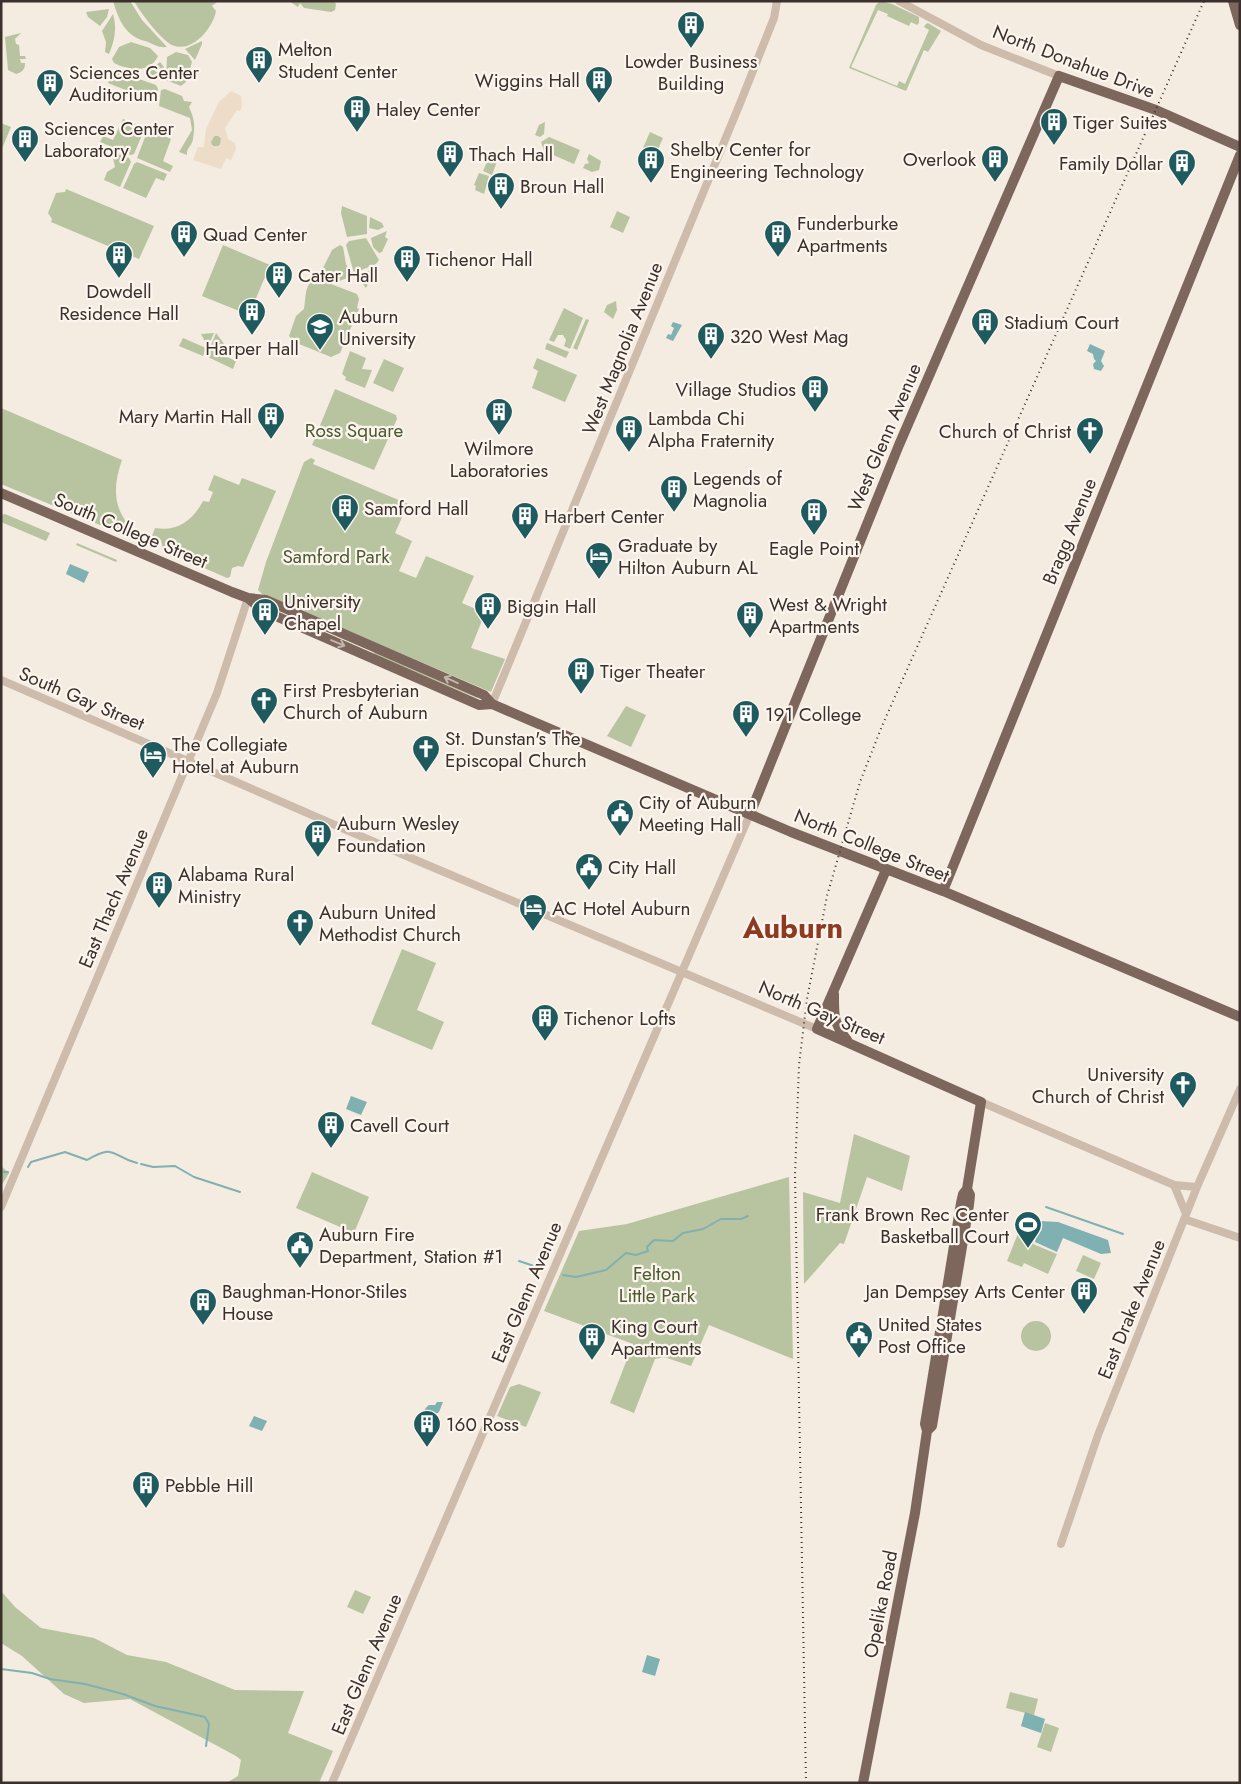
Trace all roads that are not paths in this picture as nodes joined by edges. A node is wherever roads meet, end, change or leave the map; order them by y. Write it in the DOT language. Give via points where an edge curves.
graph roads {
  1 [pos="777,1"];
  2 [pos="899,1"];
  3 [pos="1233,1"];
  4 [pos="1240,25"];
  5 [pos="1059,76"];
  6 [pos="1240,147"];
  7 [pos="1240,155"];
  8 [pos="1,493"];
  9 [pos="248,598"];
  10 [pos="1,680"];
  11 [pos="492,704"];
  12 [pos="188,761"];
  13 [pos="750,814"];
  14 [pos="425,864"];
  15 [pos="886,870"];
  16 [pos="943,892"];
  17 [pos="682,971"];
  18 [pos="834,988"];
  19 [pos="1240,1017"];
  20 [pos="817,1029"];
  21 [pos="847,1041"];
  22 [pos="1240,1089"];
  23 [pos="981,1102"];
  24 [pos="1174,1184"];
  25 [pos="1197,1187"];
  26 [pos="1,1207"];
  27 [pos="1185,1217"];
  28 [pos="1240,1238"];
  29 [pos="1061,1544"];
  30 [pos="332,1783"];
  31 [pos="864,1783"];
  1 -- 11 [label="street, West Magnolia Avenue" via="774,18 741,101"];
  2 -- 5 [label="street, North Donahue Drive" via="981,45"];
  3 -- 4 [label="main road"];
  5 -- 6 [label="main road, North Donahue Drive" via="1156,110"];
  5 -- 13 [label="main road, West Glenn Avenue" via="899,445"];
  7 -- 16 [label="main road, Bragg Avenue"];
  8 -- 9 [label="main road, South College Street"];
  9 -- 11 [label="main road, South College Street" via="266,600 385,651 484,695"];
  9 -- 12 [label="street, East Thach Avenue" via="217,693"];
  10 -- 12 [label="street, South Gay Street"];
  11 -- 13 [label="main road, North College Street"];
  12 -- 14 [label="street, South Gay Street"];
  12 -- 26 [label="street, East Thach Avenue"];
  13 -- 15 [label="main road, North College Street"];
  13 -- 17 [label="street, East Glenn Avenue"];
  14 -- 17 [label="street, North Gay Street"];
  15 -- 16 [label="main road, North College Street"];
  15 -- 18 [label="main road"];
  16 -- 19 [label="main road, North College Street"];
  17 -- 20 [label="street, North Gay Street"];
  17 -- 30 [label="street, East Glenn Avenue"];
  18 -- 20 [label="main road"];
  18 -- 21 [label="main road" via="834,1019"];
  20 -- 21 [label="main road, North Gay Street"];
  21 -- 23 [label="main road, North Gay Street"];
  22 -- 25 [label="street, East Drake Avenue"];
  23 -- 24 [label="street, North Gay Street"];
  23 -- 31 [label="main road, Opelika Road" via="967,1189 969,1205 945,1351 932,1426 927,1431 915,1513"];
  24 -- 25 [label="street, North Gay Street"];
  24 -- 27 [label="street"];
  25 -- 27 [label="street, East Drake Avenue"];
  27 -- 28 [label="street"];
  27 -- 29 [label="street, East Drake Avenue" via="1098,1434"];
}
